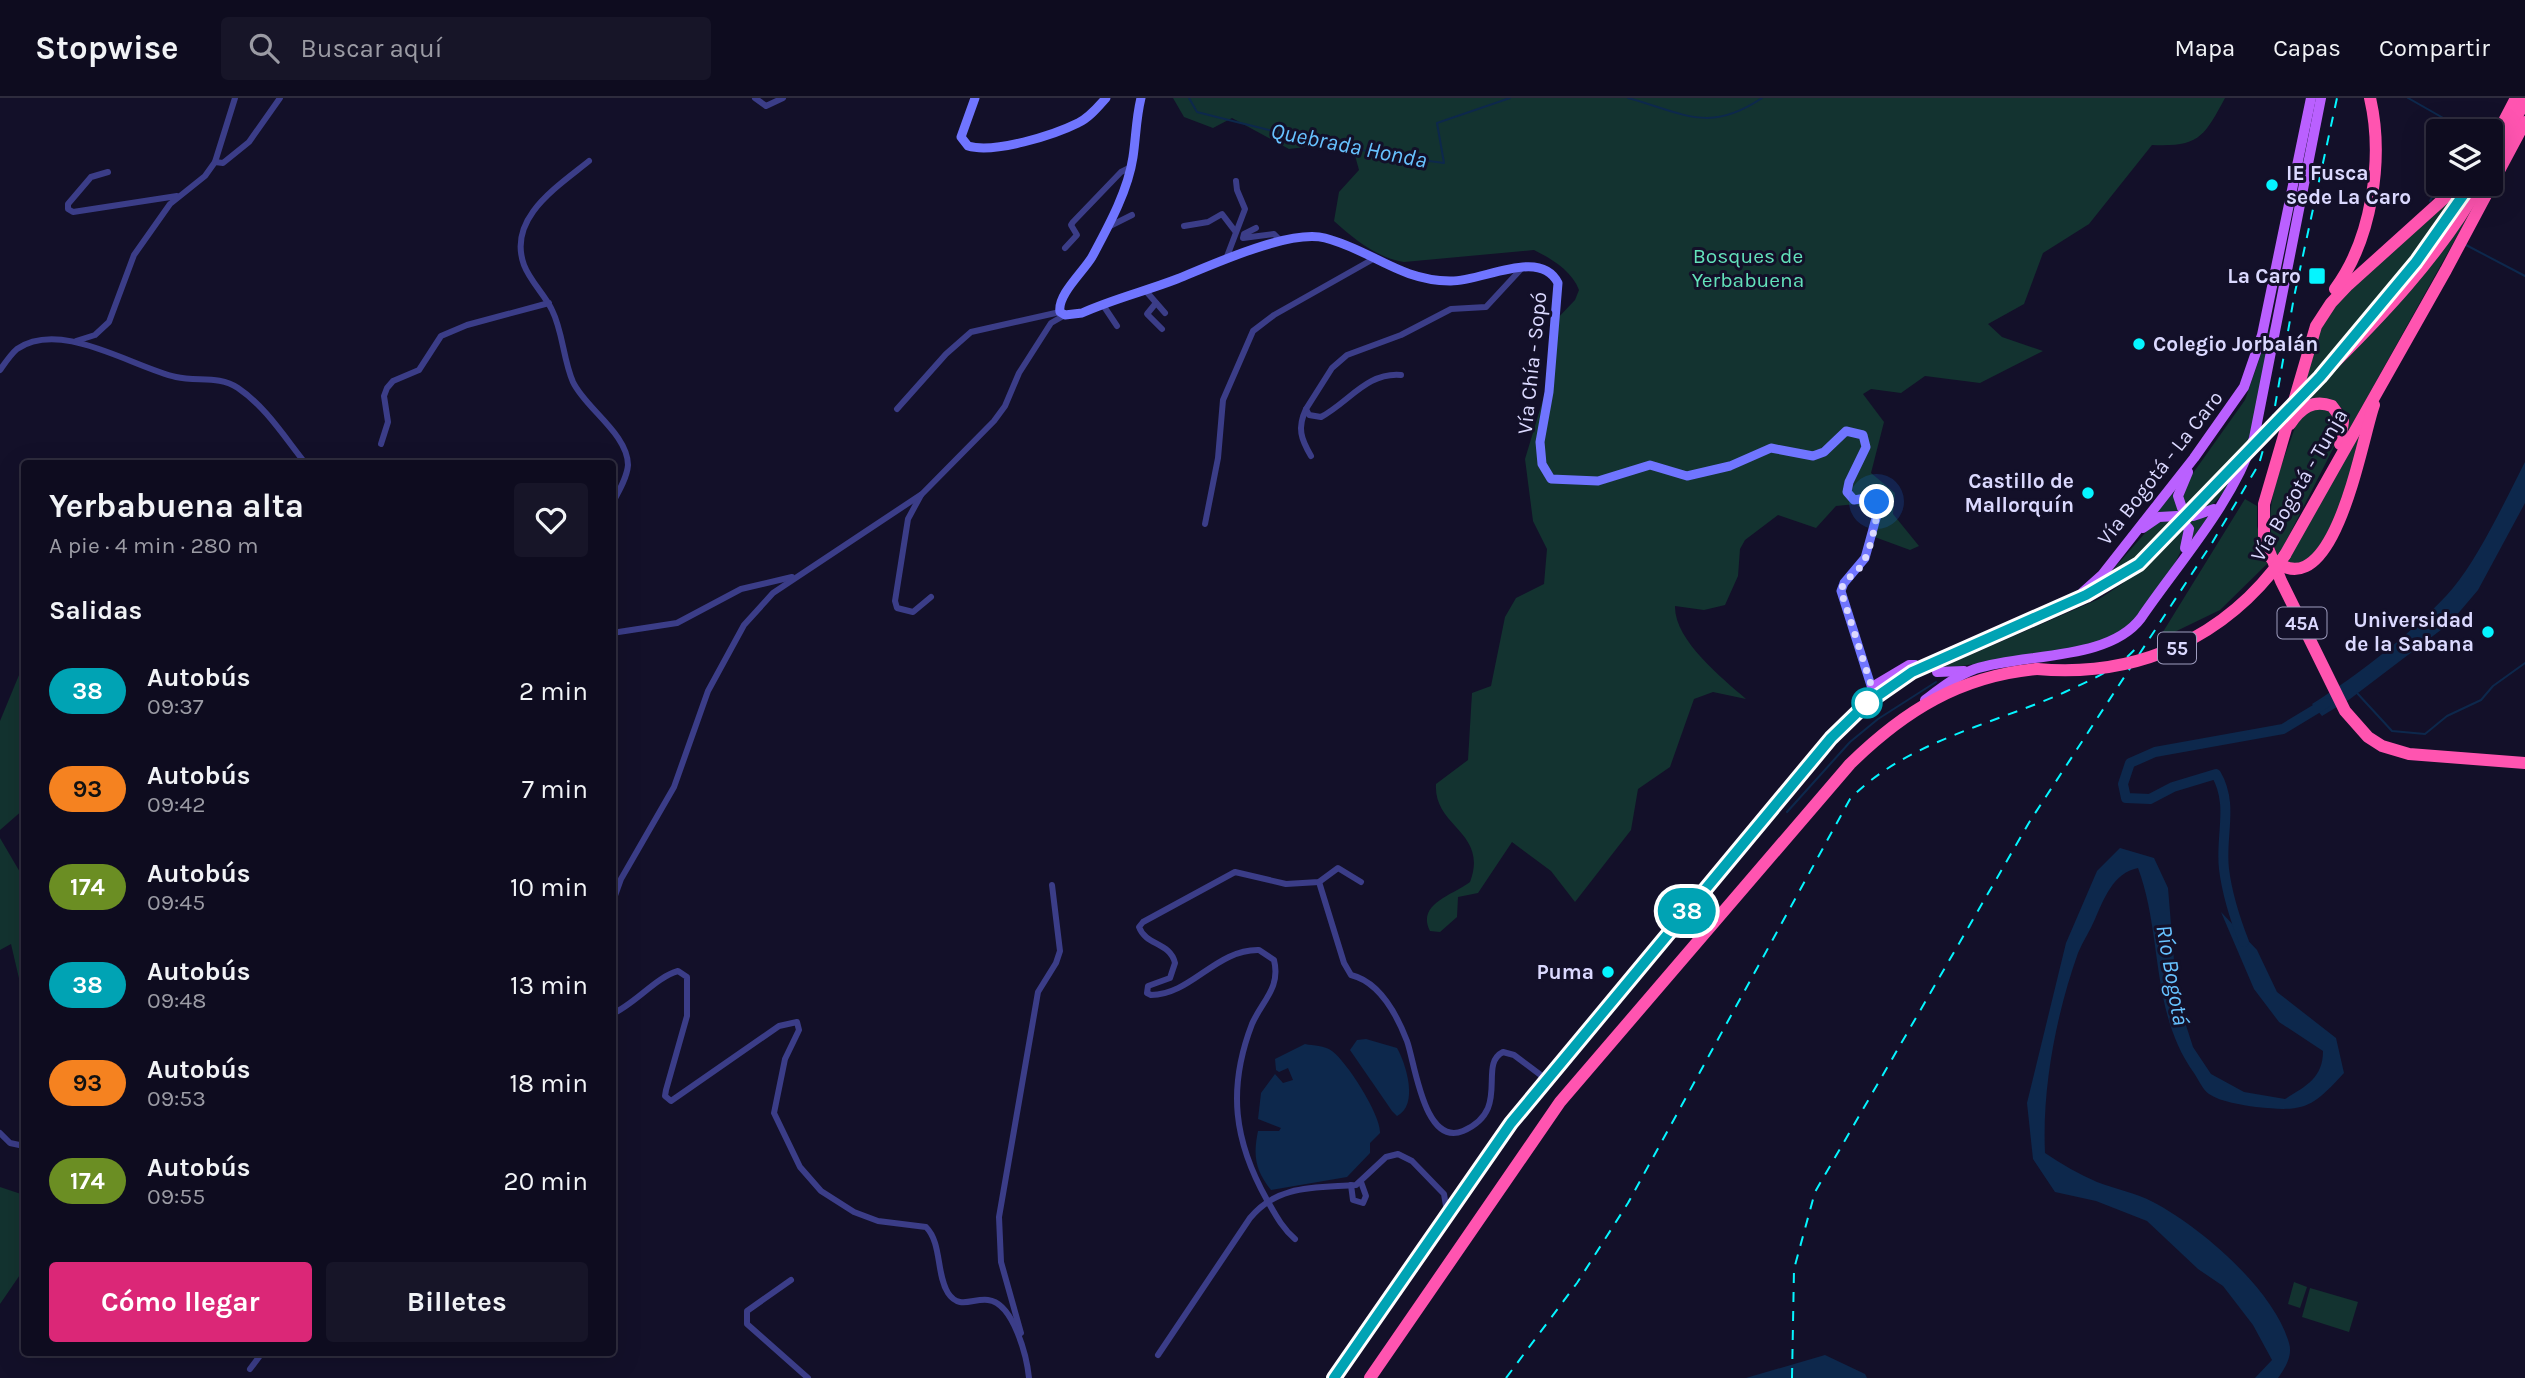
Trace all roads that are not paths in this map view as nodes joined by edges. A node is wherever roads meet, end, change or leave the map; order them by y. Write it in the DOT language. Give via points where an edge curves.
graph roads {
  1 [pos="235,98"];
  2 [pos="280,98"];
  3 [pos="755,98"];
  4 [pos="783,98"];
  5 [pos="975,98"];
  6 [pos="1106,98"];
  7 [pos="1141,98"];
  8 [pos="2311,98"];
  9 [pos="2321,98"];
  10 [pos="2370,98"];
  11 [pos="2522,108"];
  12 [pos="2504,121"];
  13 [pos="2503,142"];
  14 [pos="589,161"];
  15 [pos="215,162"];
  16 [pos="1131,167"];
  17 [pos="108,172"];
  18 [pos="1237,181"];
  19 [pos="180,196"];
  20 [pos="2447,196"];
  21 [pos="2463,196"];
  22 [pos="2473,196"];
  23 [pos="1132,215"];
  24 [pos="1184,226"];
  25 [pos="1106,228"];
  26 [pos="1256,228"];
  27 [pos="1236,231"];
  28 [pos="1282,242"];
  29 [pos="1065,248"];
  30 [pos="1375,258"];
  31 [pos="1226,261"];
  32 [pos="1523,267"];
  33 [pos="1145,290"];
  34 [pos="548,303"];
  35 [pos="1156,303"];
  36 [pos="1103,306"];
  37 [pos="1062,313"];
  38 [pos="1165,313"];
  39 [pos="1117,326"];
  40 [pos="2316,326"];
  41 [pos="1162,329"];
  42 [pos="76,341"];
  43 [pos="2400,350"];
  44 [pos="0,370"];
  45 [pos="1401,375"];
  46 [pos="2320,377"];
  47 [pos="897,409"];
  48 [pos="1307,409"];
  49 [pos="2287,429"];
  50 [pos="381,443"];
  51 [pos="1311,456"];
  52 [pos="2194,458"];
  53 [pos="303,460"];
  54 [pos="2332,468"];
  55 [pos="922,494"];
  56 [pos="2227,495"];
  57 [pos="616,496"];
  58 [pos="1205,524"];
  59 [pos="2128,541"];
  60 [pos="2271,557"];
  61 [pos="795,576"];
  62 [pos="2160,591"];
  63 [pos="931,597"];
  64 [pos="2071,602"];
  65 [pos="616,632"];
  66 [pos="1915,666"];
  67 [pos="1983,667"];
  68 [pos="1937,672"];
  69 [pos="1873,692"];
  70 [pos="1906,716"];
  71 [pos="2525,763"];
  72 [pos="1319,882"];
  73 [pos="1361,882"];
  74 [pos="1052,885"];
  75 [pos="616,893"];
  76 [pos="616,1012"];
  77 [pos="1546,1079"];
  78 [pos="0,1133"];
  79 [pos="21,1145"];
  80 [pos="1361,1182"];
  81 [pos="1351,1185"];
  82 [pos="1464,1190"];
  83 [pos="1444,1194"];
  84 [pos="1267,1200"];
  85 [pos="1447,1215"];
  86 [pos="1295,1239"];
  87 [pos="791,1280"];
  88 [pos="1023,1342"];
  89 [pos="1158,1355"];
  90 [pos="260,1356"];
  91 [pos="250,1369"];
  92 [pos="808,1378"];
  93 [pos="1029,1378"];
  94 [pos="1334,1378"];
  95 [pos="1370,1378"];
  1 -- 15 [label="street"];
  2 -- 15 [label="street" via="236,155"];
  3 -- 4 [label="street" via="766,106"];
  5 -- 6 [label="street" via="961,137 968,146 986,148 1059,132 1080,123"];
  7 -- 16 [label="street"];
  8 -- 52 [label="main road, Vía Bogotá - La Caro" via="2253,362 2238,400"];
  9 -- 56 [label="main road, 55" via="2254,438"];
  10 -- 40 [label="highway" via="2376,140 2363,229 2357,251"];
  11 -- 12 [label="highway"];
  11 -- 13 [label="highway"];
  11 -- 43 [label="highway, Vía Bogotá - Tunja / 55"];
  14 -- 34 [label="street" via="538,204 522,234 525,268"];
  15 -- 19 [label="street"];
  16 -- 25 [label="street"];
  16 -- 29 [label="street" via="1073,222 1077,235"];
  17 -- 19 [label="street" via="91,177 68,209 73,212"];
  18 -- 27 [label="street" via="1245,209"];
  19 -- 42 [label="street" via="134,255 109,322 95,335"];
  20 -- 40 [label="highway, 45A" via="2348,285"];
  21 -- 46 [label="highway, Vía Bogotá - Tunja" via="2423,252"];
  22 -- 46 [label="highway" via="2417,272"];
  23 -- 25 [label="street"];
  24 -- 27 [label="street" via="1222,214"];
  25 -- 37 [label="street" via="1081,275 1061,299"];
  26 -- 28 [label="street" via="1243,238 1274,234"];
  27 -- 31 [label="street"];
  28 -- 30 [label="street, Vía Chía - Sopó" via="1322,237"];
  28 -- 31 [label="street, Vía Chía - Sopó"];
  30 -- 32 [label="street, Vía Chía - Sopó" via="1413,277 1447,281"];
  30 -- 58 [label="street" via="1253,331 1223,401"];
  31 -- 33 [label="street, Vía Chía - Sopó"];
  32 -- 48 [label="street" via="1486,307 1451,309 1348,355 1332,368"];
  32 -- 69 [label="street, Vía Chía - Sopó" via="1553,272 1558,284 1540,442 1542,464 1551,480 1598,481 1650,465 1687,476 1730,466 1770,448 1813,456 1846,431 1863,435 1867,447 1847,492 1854,500 1872,497 1878,516 1865,558 1841,591"];
  33 -- 35 [label="street"];
  33 -- 36 [label="street, Vía Chía - Sopó"];
  34 -- 50 [label="street" via="441,336 419,370 387,387 388,422"];
  34 -- 57 [label="street" via="572,380 626,455 626,473"];
  35 -- 38 [label="street"];
  35 -- 41 [label="street" via="1147,314"];
  36 -- 37 [label="street, Vía Chía - Sopó"];
  36 -- 39 [label="street"];
  37 -- 47 [label="street" via="971,332"];
  37 -- 55 [label="street" via="1019,373 994,421"];
  40 -- 49 [label="highway, 45A"];
  42 -- 44 [label="street" via="30,344 16,350"];
  42 -- 53 [label="street" via="144,369 179,378 219,380 236,387 262,410"];
  43 -- 54 [label="highway, Vía Bogotá - Tunja / 55"];
  43 -- 60 [label="highway" via="2372,412 2348,504 2325,546 2313,562 2298,568 2284,567"];
  45 -- 48 [label="street" via="1375,379 1321,417 1309,415"];
  46 -- 64 [label="highway, Vía Bogotá - Tunja, bridge" via="2156,548 2125,574"];
  48 -- 51 [label="street" via="1300,434"];
  49 -- 54 [label="highway" via="2308,405 2324,403 2337,410 2344,428"];
  49 -- 60 [label="highway, 45A" via="2264,504 2263,527"];
  52 -- 56 [label="main road" via="2179,490 2182,508 2201,516"];
  52 -- 59 [label="main road, Vía Bogotá - La Caro"];
  54 -- 70 [label="highway, Vía Bogotá - Tunja / 55, bridge" via="2285,555 2260,587 2214,628 2139,662 2099,670 2002,673 1968,682"];
  55 -- 61 [label="street"];
  55 -- 63 [label="street" via="908,519 895,601 897,608 913,612"];
  56 -- 62 [label="main road, 55"];
  59 -- 62 [label="main road" via="2159,517 2176,516 2186,523 2188,542"];
  59 -- 64 [label="main road, Vía Bogotá - La Caro" via="2102,575"];
  60 -- 71 [label="highway, 45A" via="2333,689 2368,737 2402,753"];
  61 -- 65 [label="street" via="741,589 677,623"];
  61 -- 75 [label="street" via="759,607 725,656 674,787"];
  62 -- 67 [label="main road, 55" via="2132,629 2108,643"];
  64 -- 69 [label="highway, Vía Bogotá - Tunja"];
  66 -- 69 [label="main road" via="1909,665"];
  67 -- 68 [label="main road"];
  67 -- 70 [label="main road, 55" via="1949,682"];
  69 -- 77 [label="highway, Vía Bogotá - Tunja"];
  70 -- 95 [label="highway, Vía Bogotá - Tunja / 55" via="1877,737 1822,793 1560,1102"];
  72 -- 73 [label="street" via="1338,868"];
  72 -- 77 [label="street" via="1344,963 1351,975 1375,986 1399,1023 1424,1102 1440,1127 1461,1132 1488,1111 1494,1060 1503,1052"];
  72 -- 84 [label="street" via="1286,884 1235,872 1139,927 1150,940 1168,949 1175,963 1170,978 1148,986 1151,995 1169,991 1216,961 1240,952 1259,950 1274,960 1275,981 1252,1025 1236,1108 1248,1163"];
  74 -- 88 [label="street" via="1060,951 1038,992 999,1217 1002,1262"];
  76 -- 88 [label="street" via="667,975 678,971 687,977 687,1016 665,1096 671,1101 779,1026 797,1022 799,1030 785,1059 774,1113 800,1167 821,1191 853,1212 878,1222 926,1227 950,1296 961,1303 992,1301"];
  77 -- 82 [label="highway, Vía Bogotá - Tunja"];
  78 -- 79 [label="street" via="10,1143"];
  80 -- 81 [label="street"];
  80 -- 81 [label="street" via="1366,1196 1363,1203 1353,1200"];
  80 -- 83 [label="street" via="1386,1157 1398,1154 1412,1161"];
  81 -- 84 [label="street" via="1302,1188"];
  82 -- 83 [label="street"];
  82 -- 85 [label="highway, Vía Bogotá - Tunja"];
  83 -- 85 [label="street"];
  84 -- 86 [label="street"];
  84 -- 89 [label="street" via="1250,1217"];
  85 -- 94 [label="highway, Vía Bogotá - Tunja"];
  87 -- 92 [label="street" via="747,1311 747,1324"];
  88 -- 93 [label="street"];
  90 -- 91 [label="street"];
}
